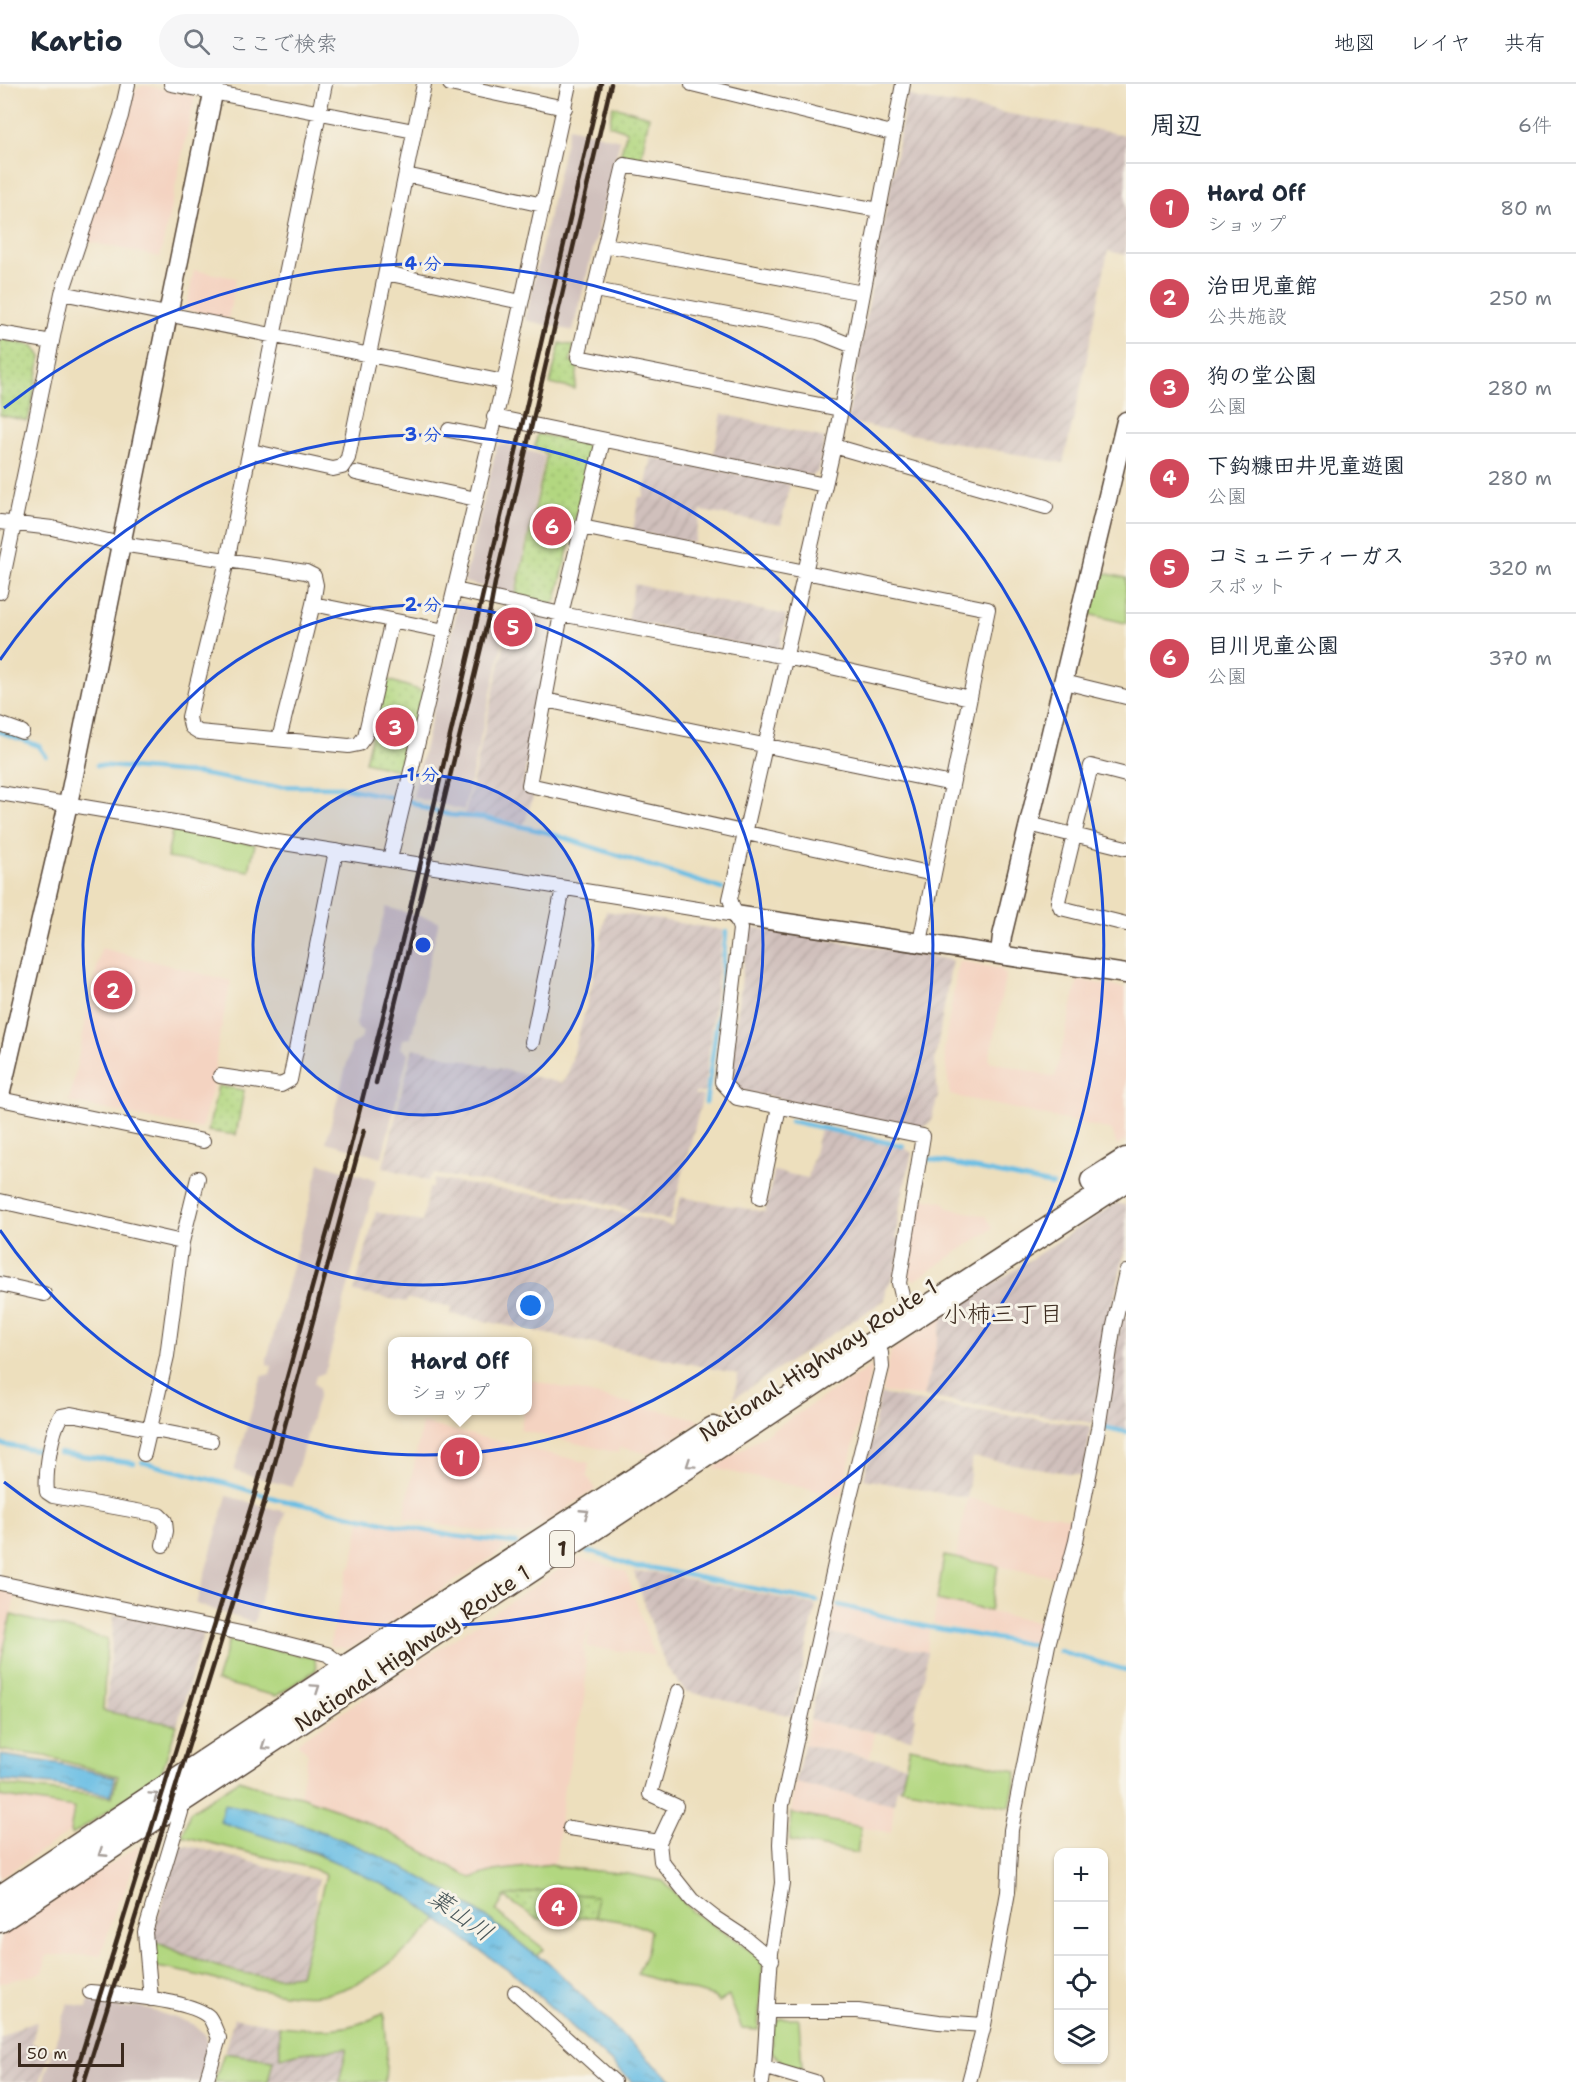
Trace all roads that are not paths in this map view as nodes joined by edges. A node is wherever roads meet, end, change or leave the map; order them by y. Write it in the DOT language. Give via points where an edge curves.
graph roads {
  1 [pos="128,84"];
  2 [pos="171,84"];
  3 [pos="325,84"];
  4 [pos="424,84"];
  5 [pos="450,84"];
  6 [pos="569,84"];
  7 [pos="692,84"];
  8 [pos="903,84"];
  9 [pos="214,88"];
  10 [pos="565,108"];
  11 [pos="319,113"];
  12 [pos="414,131"];
  13 [pos="892,134"];
  14 [pos="406,175"];
  15 [pos="543,205"];
  16 [pos="879,210"];
  17 [pos="606,245"];
  18 [pos="386,273"];
  19 [pos="595,290"];
  20 [pos="863,292"];
  21 [pos="62,293"];
  22 [pos="521,302"];
  23 [pos="167,313"];
  24 [pos="0,333"];
  25 [pos="273,334"];
  26 [pos="52,342"];
  27 [pos="853,346"];
  28 [pos="369,355"];
  29 [pos="504,382"];
  30 [pos="840,409"];
  31 [pos="494,417"];
  32 [pos="1126,421"];
  33 [pos="449,430"];
  34 [pos="490,438"];
  35 [pos="603,440"];
  36 [pos="834,446"];
  37 [pos="251,452"];
  38 [pos="356,473"];
  39 [pos="825,485"];
  40 [pos="476,499"];
  41 [pos="1046,507"];
  42 [pos="7,523"];
  43 [pos="582,527"];
  44 [pos="121,544"];
  45 [pos="227,561"];
  46 [pos="804,572"];
  47 [pos="454,590"];
  48 [pos="0,592"];
  49 [pos="313,604"];
  50 [pos="561,614"];
  51 [pos="392,620"];
  52 [pos="445,631"];
  53 [pos="786,657"];
  54 [pos="1064,682"];
  55 [pos="1126,697"];
  56 [pos="970,698"];
  57 [pos="545,700"];
  58 [pos="0,724"];
  59 [pos="22,732"];
  60 [pos="279,739"];
  61 [pos="766,745"];
  62 [pos="1126,775"];
  63 [pos="952,784"];
  64 [pos="0,793"];
  65 [pos="69,804"];
  66 [pos="1029,824"];
  67 [pos="747,834"];
  68 [pos="1074,835"];
  69 [pos="1126,848"];
  70 [pos="336,851"];
  71 [pos="390,859"];
  72 [pos="933,874"];
  73 [pos="563,888"];
  74 [pos="735,915"];
  75 [pos="1126,924"];
  76 [pos="920,942"];
  77 [pos="1000,954"];
  78 [pos="1126,974"];
  79 [pos="532,1042"];
  80 [pos="220,1076"];
  81 [pos="0,1097"];
  82 [pos="779,1107"];
  83 [pos="203,1141"];
  84 [pos="1126,1160"];
  85 [pos="198,1178"];
  86 [pos="1126,1179"];
  87 [pos="760,1198"];
  88 [pos="0,1201"];
  89 [pos="182,1242"];
  90 [pos="1126,1272"];
  91 [pos="0,1284"];
  92 [pos="44,1294"];
  93 [pos="904,1304"];
  94 [pos="874,1343"];
  95 [pos="149,1429"];
  96 [pos="211,1441"];
  97 [pos="144,1454"];
  98 [pos="164,1545"];
  99 [pos="0,1582"];
  100 [pos="353,1676"];
  101 [pos="679,1691"];
  102 [pos="178,1803"];
  103 [pos="570,1828"];
  104 [pos="659,1842"];
  105 [pos="0,1898"];
  106 [pos="0,1920"];
  107 [pos="771,1959"];
  108 [pos="90,1992"];
  109 [pos="515,1992"];
  110 [pos="151,1999"];
  111 [pos="768,2012"];
  112 [pos="984,2025"];
  113 [pos="764,2067"];
  114 [pos="206,2082"];
  115 [pos="614,2082"];
  116 [pos="762,2082"];
  117 [pos="815,2082"];
  118 [pos="969,2082"];
  1 -- 21 [label="street"];
  2 -- 9 [label="street"];
  3 -- 11 [label="street"];
  4 -- 12 [label="street"];
  5 -- 10 [label="street"];
  6 -- 10 [label="street"];
  7 -- 13 [label="street"];
  8 -- 13 [label="street"];
  9 -- 11 [label="street"];
  9 -- 23 [label="street"];
  10 -- 15 [label="street"];
  11 -- 12 [label="street"];
  11 -- 25 [label="street"];
  12 -- 14 [label="street"];
  13 -- 16 [label="street"];
  14 -- 15 [label="street"];
  14 -- 18 [label="street"];
  15 -- 22 [label="street"];
  16 -- 17 [label="street" via="624,165"];
  16 -- 20 [label="street"];
  17 -- 19 [label="street"];
  17 -- 20 [label="street"];
  18 -- 22 [label="street"];
  18 -- 28 [label="street"];
  19 -- 27 [label="street" via="818,332"];
  19 -- 30 [label="street" via="578,357"];
  20 -- 27 [label="street"];
  21 -- 23 [label="street"];
  21 -- 26 [label="street"];
  22 -- 29 [label="street"];
  23 -- 25 [label="street"];
  23 -- 44 [label="street"];
  24 -- 26 [label="street"];
  25 -- 28 [label="street"];
  25 -- 37 [label="street"];
  26 -- 42 [label="street"];
  27 -- 30 [label="street"];
  28 -- 29 [label="street"];
  28 -- 37 [label="street" via="348,458 342,467 333,469"];
  29 -- 31 [label="street"];
  30 -- 36 [label="street"];
  31 -- 34 [label="street"];
  31 -- 35 [label="street"];
  32 -- 54 [label="street"];
  33 -- 34 [label="street"];
  34 -- 40 [label="street"];
  35 -- 39 [label="street"];
  35 -- 43 [label="street"];
  36 -- 39 [label="street"];
  36 -- 41 [label="street"];
  37 -- 45 [label="street"];
  38 -- 40 [label="street"];
  39 -- 46 [label="street"];
  40 -- 47 [label="street"];
  42 -- 44 [label="street" via="52,528"];
  42 -- 48 [label="street"];
  43 -- 46 [label="street"];
  43 -- 50 [label="street"];
  44 -- 45 [label="street"];
  44 -- 65 [label="street"];
  45 -- 49 [label="street" via="306,572 314,576 316,585"];
  45 -- 60 [label="street" via="189,717 191,726 200,732"];
  46 -- 53 [label="street"];
  46 -- 56 [label="street" via="988,609"];
  47 -- 50 [label="street"];
  47 -- 52 [label="street"];
  49 -- 51 [label="street"];
  49 -- 60 [label="street"];
  50 -- 53 [label="street"];
  50 -- 57 [label="street"];
  51 -- 52 [label="street"];
  51 -- 60 [label="street" via="365,736 359,744"];
  52 -- 71 [label="street"];
  53 -- 56 [label="street"];
  53 -- 61 [label="street"];
  54 -- 55 [label="street"];
  54 -- 66 [label="street"];
  56 -- 63 [label="street"];
  57 -- 61 [label="street"];
  57 -- 67 [label="street" via="529,785"];
  58 -- 59 [label="street"];
  61 -- 63 [label="street"];
  61 -- 67 [label="street"];
  62 -- 68 [label="street" via="1091,766"];
  63 -- 72 [label="street"];
  64 -- 65 [label="street"];
  65 -- 70 [label="street"];
  65 -- 81 [label="street"];
  66 -- 68 [label="street"];
  66 -- 77 [label="street"];
  67 -- 72 [label="street"];
  67 -- 74 [label="street" via="730,899"];
  68 -- 69 [label="street"];
  68 -- 75 [label="street" via="1058,901 1061,908"];
  70 -- 71 [label="street"];
  70 -- 80 [label="street" via="290,1080 281,1085"];
  71 -- 73 [label="street"];
  72 -- 76 [label="street"];
  73 -- 74 [label="street"];
  73 -- 79 [label="street"];
  74 -- 76 [label="street"];
  74 -- 82 [label="street" via="740,929 722,1082 737,1098"];
  76 -- 77 [label="street"];
  77 -- 78 [label="street"];
  81 -- 83 [label="street"];
  82 -- 87 [label="street"];
  82 -- 93 [label="street" via="923,1136 898,1283"];
  84 -- 93 [label="highway, National Highway Route 1 / 1"];
  85 -- 89 [label="street"];
  86 -- 94 [label="highway, National Highway Route 1 / 1"];
  88 -- 89 [label="street"];
  89 -- 95 [label="street" via="167,1356"];
  90 -- 112 [label="street" via="1076,1541 1048,1645 1011,1830 1008,1892"];
  91 -- 92 [label="street"];
  100 -- 93 [label="highway, National Highway Route 1 / 1, one-way"];
  94 -- 100 [label="highway, National Highway Route 1 / 1, one-way"];
  94 -- 107 [label="street" via="881,1353 882,1367 782,1805 782,1883"];
  95 -- 96 [label="street"];
  95 -- 97 [label="street"];
  95 -- 98 [label="street" via="71,1414 61,1416 56,1424 47,1492 159,1515 165,1521"];
  99 -- 100 [label="street" via="327,1654"];
  100 -- 102 [label="highway, National Highway Route 1 / 1, one-way"];
  105 -- 100 [label="highway, National Highway Route 1 / 1, one-way"];
  101 -- 104 [label="street" via="650,1794 676,1806"];
  102 -- 106 [label="highway, National Highway Route 1 / 1, one-way"];
  102 -- 110 [label="street" via="181,1812 145,1932"];
  103 -- 104 [label="street"];
  104 -- 107 [label="street" via="661,1861 692,1900"];
  107 -- 111 [label="street"];
  108 -- 110 [label="street"];
  109 -- 115 [label="street"];
  110 -- 114 [label="street" via="193,2008 209,2018 219,2038"];
  111 -- 112 [label="street" via="858,2011"];
  111 -- 113 [label="street"];
  112 -- 118 [label="street"];
  113 -- 116 [label="street"];
  113 -- 117 [label="street"];
}
